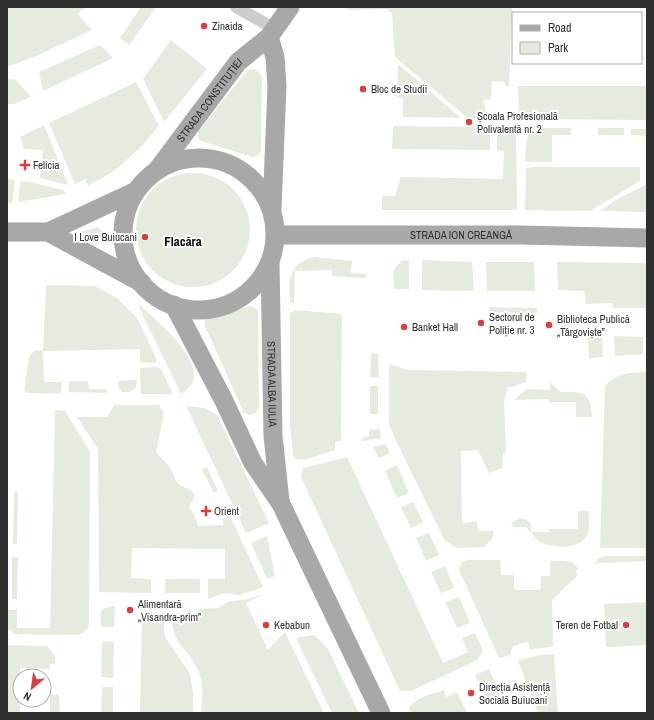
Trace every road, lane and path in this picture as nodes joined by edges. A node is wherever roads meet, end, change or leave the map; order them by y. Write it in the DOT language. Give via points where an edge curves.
graph roads {
  1 [pos="236,7"];
  2 [pos="290,7"];
  3 [pos="272,33"];
  4 [pos="156,171"];
  5 [pos="136,191"];
  6 [pos="272,209"];
  7 [pos="7,232"];
  8 [pos="48,232"];
  9 [pos="276,235"];
  10 [pos="647,238"];
  11 [pos="270,263"];
  12 [pos="142,283"];
  13 [pos="174,305"];
  14 [pos="281,504"];
  15 [pos="381,713"];
  1 -- 3 [label="street"];
  2 -- 3 [label="main road, STRADA CONSTITUȚIEI"];
  3 -- 4 [label="main road, STRADA CONSTITUȚIEI" via="238,62"];
  3 -- 6 [label="main road" via="277,86"];
  4 -- 5 [label="main road"];
  4 -- 6 [label="main road" via="177,161 200,158 224,162 244,172 261,189"];
  5 -- 8 [label="main road"];
  5 -- 12 [label="main road" via="125,217 124,238 128,259"];
  6 -- 9 [label="main road"];
  7 -- 8 [label="main road"];
  8 -- 12 [label="main road"];
  9 -- 10 [label="main road, STRADA ION CREANGĂ"];
  9 -- 11 [label="main road"];
  11 -- 13 [label="main road" via="260,280 247,293 230,303 212,309"];
  11 -- 14 [label="main road, STRADA ALBA IULIA" via="273,436"];
  12 -- 13 [label="main road" via="156,296"];
  13 -- 14 [label="main road, STRADA ALBA IULIA" via="253,462"];
  14 -- 15 [label="main road, STRADA ALBA IULIA"];
}
